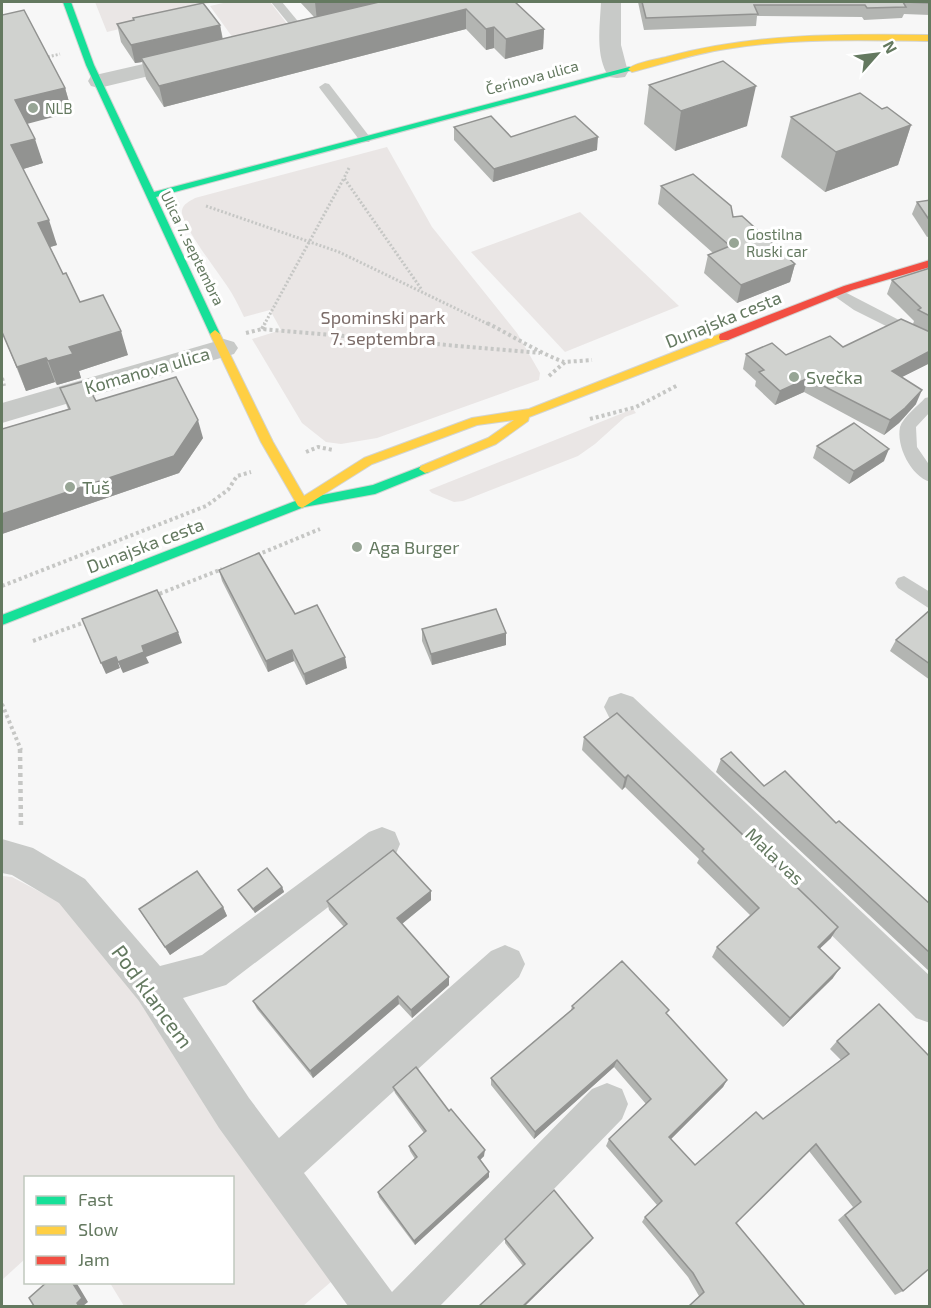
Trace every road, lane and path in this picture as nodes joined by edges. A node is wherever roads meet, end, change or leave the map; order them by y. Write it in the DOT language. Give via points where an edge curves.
graph roads {
  1 [pos="67,2"];
  2 [pos="277,2"];
  3 [pos="610,2"];
  4 [pos="325,27"];
  5 [pos="302,33"];
  6 [pos="279,38"];
  7 [pos="930,38"];
  8 [pos="84,48"];
  9 [pos="212,54"];
  10 [pos="43,58"];
  11 [pos="617,72"];
  12 [pos="99,81"];
  13 [pos="325,87"];
  14 [pos="365,139"];
  15 [pos="344,178"];
  16 [pos="177,189"];
  17 [pos="150,196"];
  18 [pos="308,241"];
  19 [pos="930,263"];
  20 [pos="423,291"];
  21 [pos="837,293"];
  22 [pos="930,343"];
  23 [pos="224,348"];
  24 [pos="540,353"];
  25 [pos="565,362"];
  26 [pos="930,402"];
  27 [pos="2,413"];
  28 [pos="531,413"];
  29 [pos="244,474"];
  30 [pos="930,476"];
  31 [pos="302,503"];
  32 [pos="321,529"];
  33 [pos="247,559"];
  34 [pos="226,567"];
  35 [pos="904,583"];
  36 [pos="2,586"];
  37 [pos="152,596"];
  38 [pos="930,602"];
  39 [pos="2,620"];
  40 [pos="87,622"];
  41 [pos="23,645"];
  42 [pos="2,704"];
  43 [pos="621,707"];
  44 [pos="382,844"];
  45 [pos="11,858"];
  46 [pos="505,964"];
  47 [pos="153,987"];
  48 [pos="930,1004"];
  49 [pos="608,1104"];
  50 [pos="276,1169"];
  51 [pos="375,1306"];
  52 [pos="409,1306"];
  1 -- 8 [label="street, Ulica 7. septembra"];
  2 -- 5 [label="lane"];
  3 -- 11 [label="street" via="610,45"];
  4 -- 5 [label="street"];
  5 -- 6 [label="street"];
  7 -- 11 [label="street, Čerinova ulica" via="814,37 757,41"];
  8 -- 10 [label="path"];
  8 -- 12 [label="street, Ulica 7. septembra"];
  9 -- 12 [label="street"];
  11 -- 14 [label="street, Čerinova ulica"];
  12 -- 17 [label="street, Ulica 7. septembra"];
  13 -- 14 [label="lane"];
  14 -- 15 [label="path"];
  14 -- 16 [label="street, Čerinova ulica"];
  15 -- 18 [label="path"];
  15 -- 20 [label="path"];
  16 -- 17 [label="street, Čerinova ulica"];
  16 -- 18 [label="path" via="183,200"];
  17 -- 23 [label="street, Ulica 7. septembra"];
  18 -- 20 [label="path"];
  18 -- 24 [label="path" via="262,329"];
  19 -- 21 [label="street, Dunajska cesta"];
  20 -- 24 [label="path" via="522,340"];
  21 -- 22 [label="lane"];
  21 -- 28 [label="street, Dunajska cesta"];
  23 -- 27 [label="street, Komanova ulica"];
  23 -- 31 [label="street, Ulica 7. septembra" via="267,442"];
  24 -- 25 [label="path"];
  26 -- 30 [label="lane" via="908,426 907,445 919,467"];
  28 -- 31 [label="street, Dunajska cesta" via="492,441 375,489"];
  28 -- 31 [label="street, Dunajska cesta" via="476,421 368,461"];
  29 -- 36 [label="path, Dunajska cesta" via="206,506"];
  31 -- 39 [label="street, Dunajska cesta"];
  32 -- 33 [label="path"];
  34 -- 37 [label="path"];
  35 -- 38 [label="lane"];
  40 -- 41 [label="path"];
  42 -- 45 [label="path" via="21,750"];
  43 -- 48 [label="street, Mala vas"];
  44 -- 47 [label="street" via="213,972"];
  45 -- 47 [label="street, Pod klancem" via="72,891"];
  46 -- 50 [label="street"];
  47 -- 50 [label="street, Pod klancem" via="234,1113"];
  49 -- 52 [label="street"];
  50 -- 51 [label="street, Pod klancem"];
}
